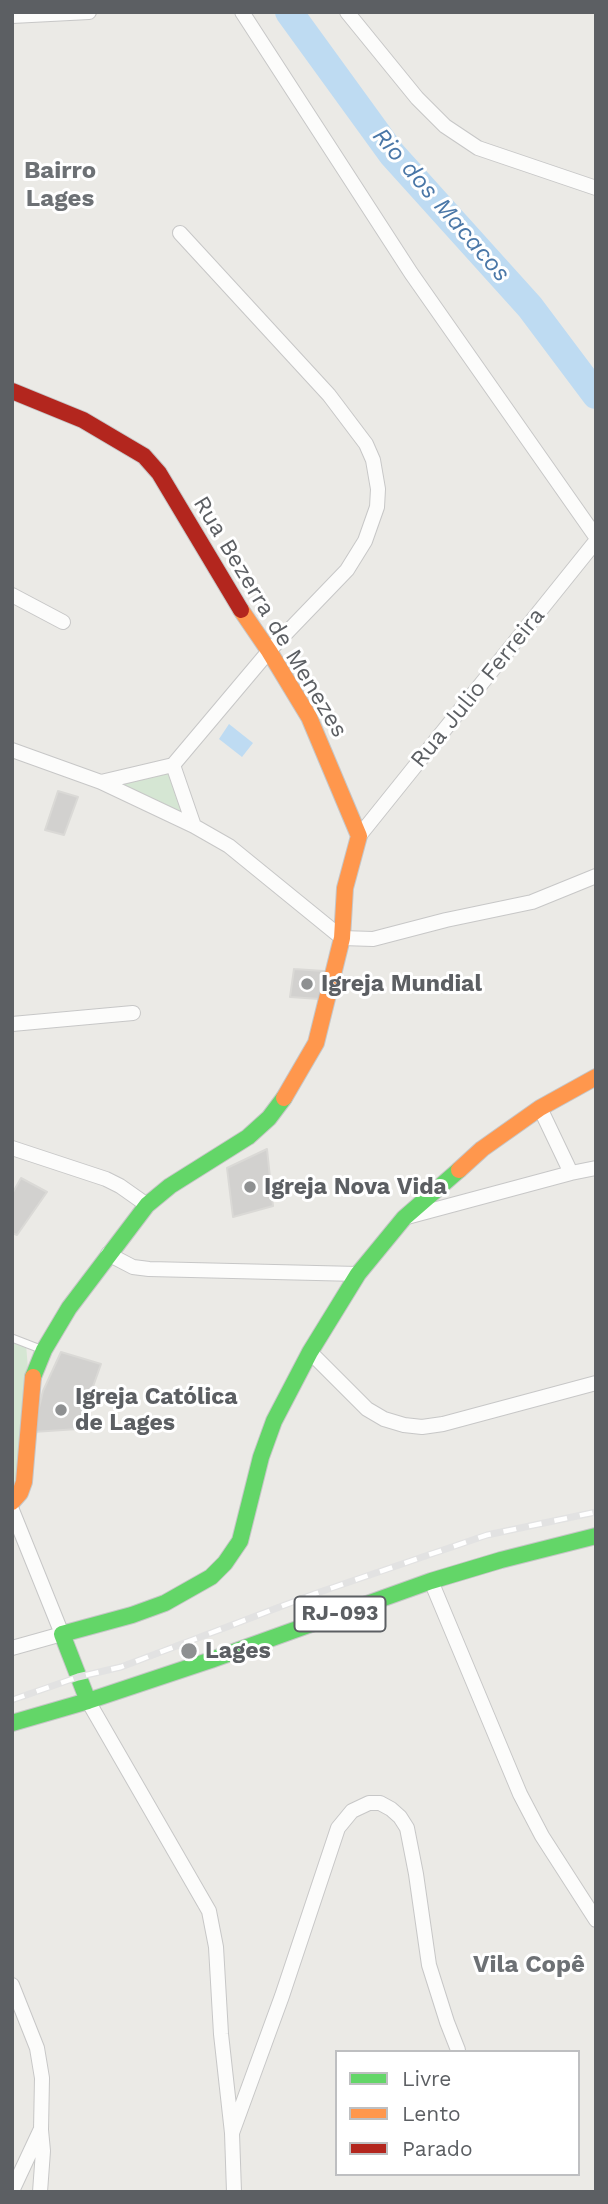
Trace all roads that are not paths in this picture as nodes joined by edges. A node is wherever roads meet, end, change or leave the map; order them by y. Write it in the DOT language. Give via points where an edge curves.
graph roads {
  1 [pos="89,12"];
  2 [pos="242,12"];
  3 [pos="347,12"];
  4 [pos="12,16"];
  5 [pos="596,188"];
  6 [pos="180,233"];
  7 [pos="12,391"];
  8 [pos="596,539"];
  9 [pos="12,595"];
  10 [pos="62,622"];
  11 [pos="269,651"];
  12 [pos="12,750"];
  13 [pos="173,765"];
  14 [pos="101,782"];
  15 [pos="194,826"];
  16 [pos="359,836"];
  17 [pos="596,876"];
  18 [pos="342,938"];
  19 [pos="133,1013"];
  20 [pos="12,1024"];
  21 [pos="596,1077"];
  22 [pos="540,1108"];
  23 [pos="12,1148"];
  24 [pos="596,1168"];
  25 [pos="571,1172"];
  26 [pos="146,1205"];
  27 [pos="404,1218"];
  28 [pos="108,1254"];
  29 [pos="358,1274"];
  30 [pos="12,1338"];
  31 [pos="44,1350"];
  32 [pos="310,1352"];
  33 [pos="596,1383"];
  34 [pos="12,1502"];
  35 [pos="12,1510"];
  36 [pos="596,1536"];
  37 [pos="431,1581"];
  38 [pos="62,1634"];
  39 [pos="12,1648"];
  40 [pos="88,1701"];
  41 [pos="12,1723"];
  42 [pos="596,1920"];
  43 [pos="12,1985"];
  44 [pos="458,2050"];
  45 [pos="41,2130"];
  46 [pos="232,2133"];
  47 [pos="12,2192"];
  48 [pos="40,2192"];
  49 [pos="234,2192"];
  1 -- 4 [label="street"];
  2 -- 8 [label="street" via="411,273"];
  3 -- 5 [label="street" via="445,126 478,148"];
  6 -- 11 [label="street" via="329,395 373,460 377,507 365,541 347,570"];
  7 -- 11 [label="street, Rua Bezerra de Menezes" via="83,420 144,456"];
  8 -- 16 [label="street, Rua Julio Ferreira"];
  9 -- 10 [label="street"];
  11 -- 13 [label="street"];
  11 -- 16 [label="street, Rua Bezerra de Menezes" via="309,716"];
  12 -- 14 [label="street"];
  13 -- 14 [label="street"];
  13 -- 15 [label="street"];
  14 -- 15 [label="street"];
  15 -- 18 [label="street" via="229,846"];
  16 -- 18 [label="street" via="345,888"];
  17 -- 18 [label="street" via="532,902 392,936"];
  18 -- 26 [label="street" via="316,1044 269,1118"];
  19 -- 20 [label="street"];
  21 -- 22 [label="street"];
  22 -- 25 [label="street"];
  22 -- 27 [label="street" via="482,1149"];
  23 -- 26 [label="street" via="106,1179"];
  24 -- 25 [label="street"];
  25 -- 27 [label="street"];
  26 -- 28 [label="street"];
  27 -- 29 [label="street"];
  28 -- 29 [label="street" via="133,1267 149,1269"];
  28 -- 31 [label="street"];
  29 -- 32 [label="street"];
  30 -- 31 [label="lane"];
  31 -- 34 [label="street" via="31,1388 24,1482"];
  32 -- 33 [label="street" via="367,1409 384,1419 422,1427"];
  32 -- 38 [label="street" via="274,1421 240,1541 225,1563 202,1583 165,1603"];
  35 -- 38 [label="street"];
  36 -- 37 [label="street, RJ-093"];
  37 -- 40 [label="street, RJ-093"];
  37 -- 42 [label="street" via="520,1794"];
  38 -- 39 [label="street"];
  38 -- 40 [label="street"];
  40 -- 41 [label="street, RJ-093"];
  40 -- 46 [label="street" via="209,1911"];
  43 -- 45 [label="street" via="37,2048"];
  44 -- 46 [label="street" via="429,1965 407,1828 391,1810 369,1803 352,1811 338,1828"];
  45 -- 47 [label="street"];
  45 -- 48 [label="street"];
  46 -- 49 [label="street"];
}
